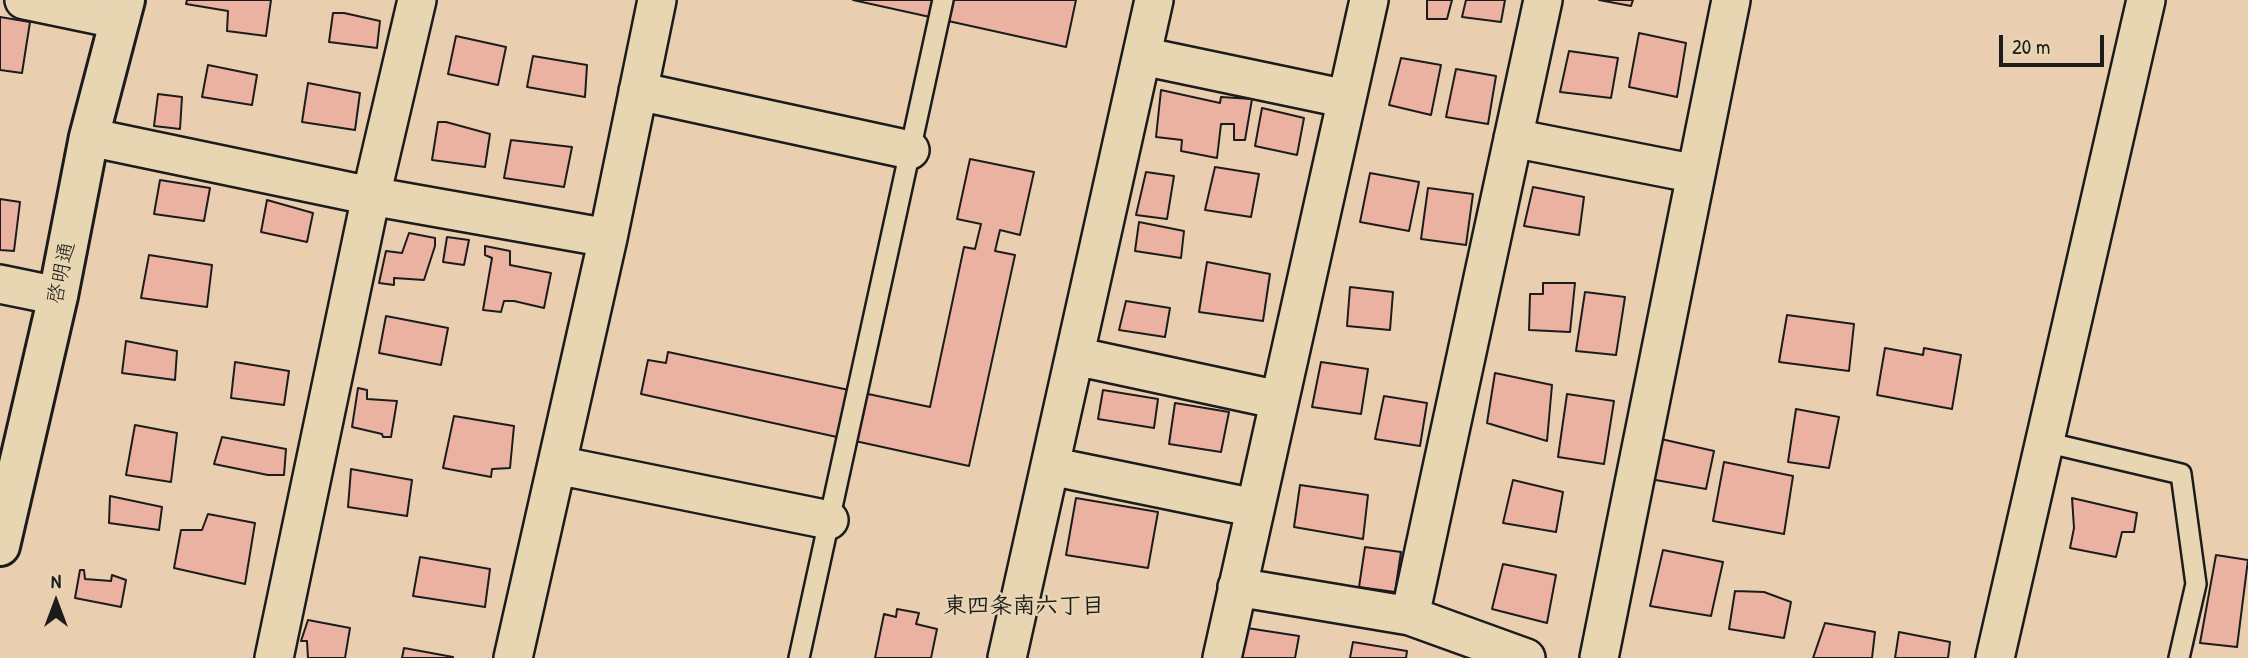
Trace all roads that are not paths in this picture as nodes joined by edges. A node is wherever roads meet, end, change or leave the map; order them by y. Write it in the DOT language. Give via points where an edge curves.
graph roads {
  1 [pos="24,0"];
  2 [pos="417,0"];
  3 [pos="657,0"];
  4 [pos="943,0"];
  5 [pos="1154,0"];
  6 [pos="1369,0"];
  7 [pos="1543,0"];
  8 [pos="1731,0"];
  9 [pos="2146,0"];
  10 [pos="122,10"];
  11 [pos="1142,56"];
  12 [pos="638,91"];
  13 [pos="1347,99"];
  14 [pos="89,137"];
  15 [pos="1513,138"];
  16 [pos="910,150"];
  17 [pos="1696,174"];
  18 [pos="371,196"];
  19 [pos="608,238"];
  20 [pos="0,284"];
  21 [pos="58,296"];
  22 [pos="1075,356"];
  23 [pos="1279,400"];
  24 [pos="2045,442"];
  25 [pos="557,465"];
  26 [pos="1050,466"];
  27 [pos="1255,508"];
  28 [pos="829,520"];
  29 [pos="1,537"];
  30 [pos="1237,587"];
  31 [pos="1410,615"];
  32 [pos="274,658"];
  33 [pos="513,658"];
  34 [pos="799,658"];
  35 [pos="1007,658"];
  36 [pos="1222,658"];
  37 [pos="1525,658"];
  38 [pos="1599,658"];
  39 [pos="1995,658"];
  40 [pos="2179,658"];
  1 -- 10 [label="street"];
  2 -- 18 [label="street"];
  3 -- 12 [label="street"];
  4 -- 16 [label="lane"];
  5 -- 11 [label="street"];
  6 -- 13 [label="street"];
  7 -- 15 [label="street"];
  8 -- 17 [label="street"];
  9 -- 24 [label="street"];
  10 -- 14 [label="street, 啓明通"];
  11 -- 13 [label="street"];
  11 -- 22 [label="street"];
  12 -- 16 [label="street"];
  12 -- 19 [label="street"];
  13 -- 23 [label="street"];
  14 -- 18 [label="street"];
  14 -- 21 [label="street, 啓明通"];
  15 -- 17 [label="street"];
  15 -- 31 [label="street"];
  16 -- 28 [label="lane"];
  17 -- 38 [label="street"];
  18 -- 19 [label="street"];
  18 -- 32 [label="street"];
  19 -- 25 [label="street"];
  20 -- 21 [label="street"];
  21 -- 29 [label="street, 啓明通"];
  22 -- 23 [label="street"];
  22 -- 26 [label="street"];
  23 -- 27 [label="street"];
  24 -- 39 [label="street"];
  24 -- 40 [label="lane" via="2181,474 2196,584"];
  25 -- 28 [label="street"];
  25 -- 33 [label="street"];
  26 -- 27 [label="street"];
  26 -- 35 [label="street"];
  27 -- 30 [label="street"];
  28 -- 34 [label="lane"];
  30 -- 31 [label="street"];
  30 -- 36 [label="street"];
  31 -- 37 [label="street"];
}
